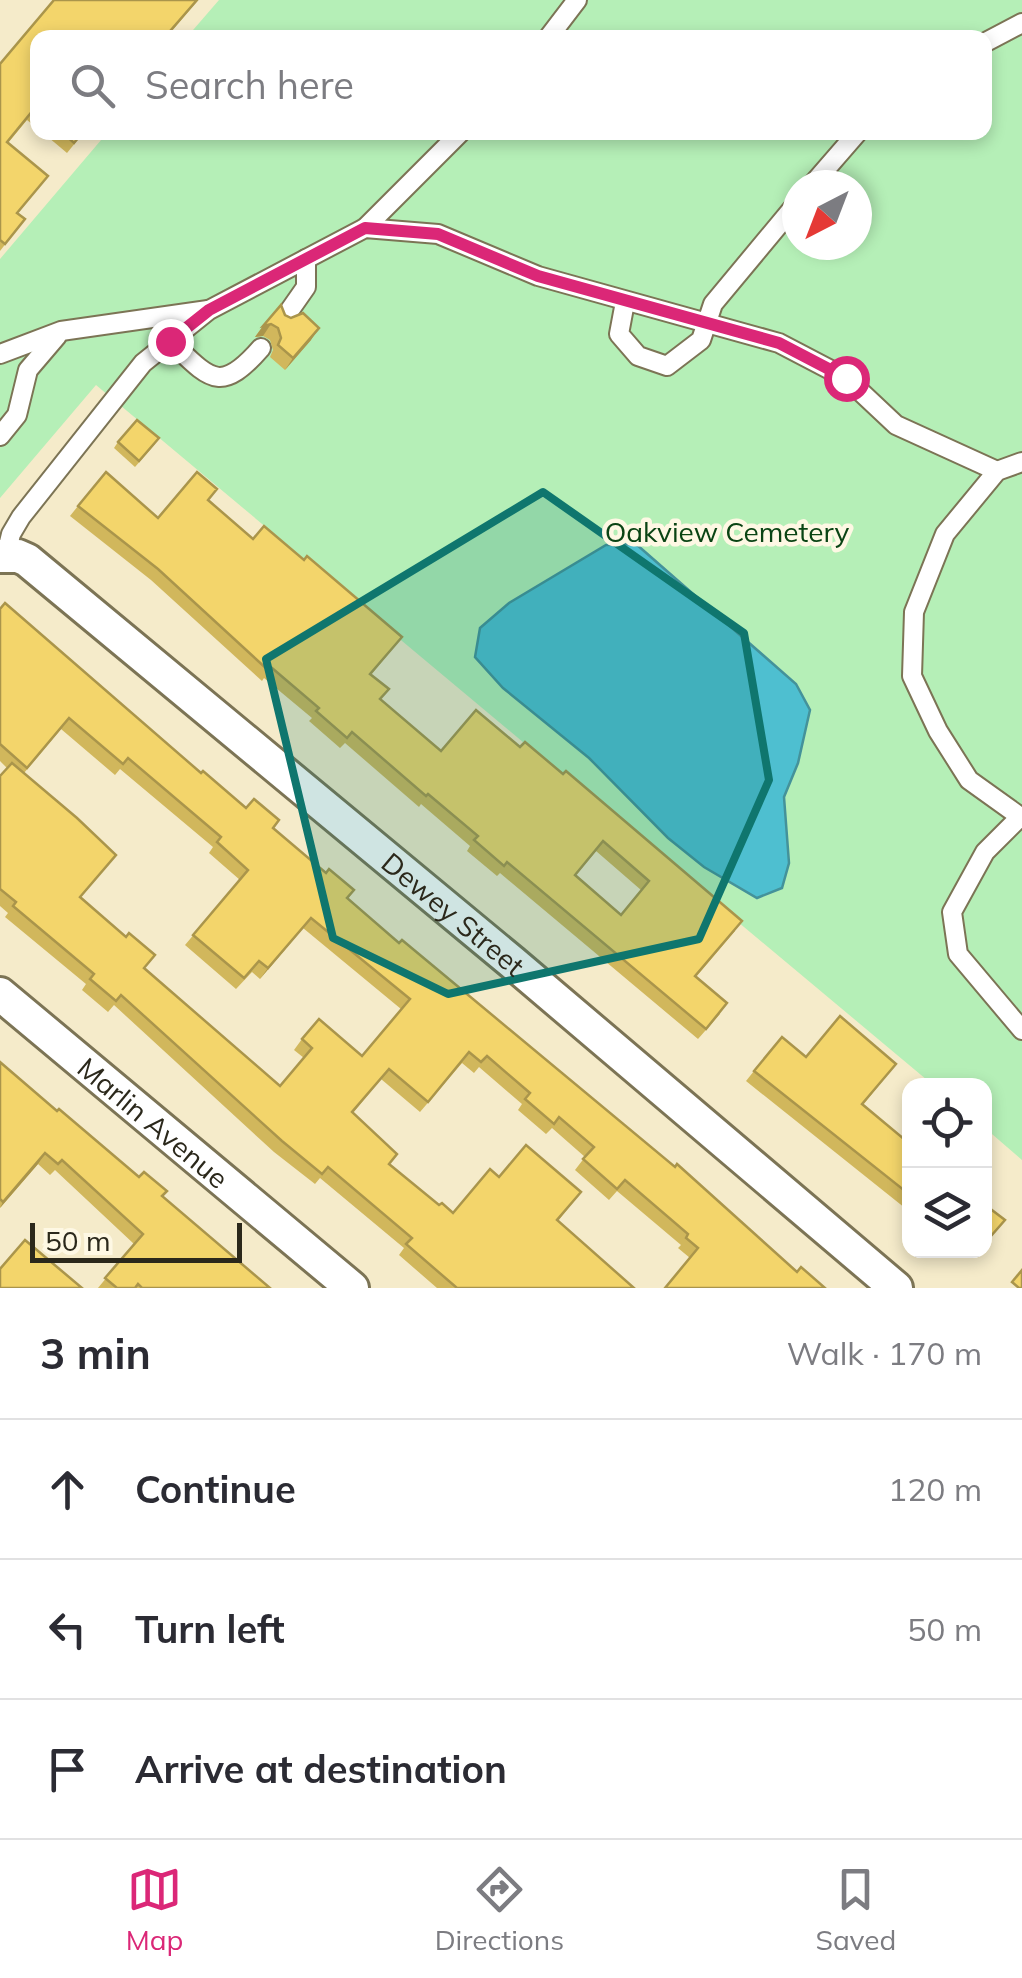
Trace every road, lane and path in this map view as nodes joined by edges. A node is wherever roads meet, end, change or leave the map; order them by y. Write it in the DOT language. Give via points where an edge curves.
graph roads {
  1 [pos="577,0"];
  2 [pos="1022,24"];
  3 [pos="554,30"];
  4 [pos="992,39"];
  5 [pos="452,140"];
  6 [pos="851,140"];
  7 [pos="825,170"];
  8 [pos="782,221"];
  9 [pos="365,228"];
  10 [pos="306,259"];
  11 [pos="624,302"];
  12 [pos="209,310"];
  13 [pos="285,317"];
  14 [pos="707,323"];
  15 [pos="60,331"];
  16 [pos="170,341"];
  17 [pos="260,348"];
  18 [pos="0,354"];
  19 [pos="0,436"];
  20 [pos="1022,462"];
  21 [pos="997,471"];
  22 [pos="3,556"];
  23 [pos="1021,817"];
  24 [pos="0,994"];
  25 [pos="1022,1030"];
  26 [pos="352,1288"];
  27 [pos="896,1288"];
  1 -- 3 [label="lane"];
  2 -- 4 [label="lane"];
  5 -- 9 [label="lane"];
  6 -- 7 [label="lane"];
  8 -- 14 [label="lane" via="713,304"];
  9 -- 10 [label="lane"];
  9 -- 11 [label="lane" via="438,234 538,276"];
  10 -- 12 [label="lane"];
  10 -- 13 [label="lane" via="306,287"];
  11 -- 14 [label="lane"];
  11 -- 14 [label="lane" via="619,334 638,356 666,366 702,340"];
  12 -- 15 [label="lane"];
  12 -- 16 [label="lane"];
  14 -- 21 [label="lane" via="779,343 846,378 896,425"];
  15 -- 18 [label="lane"];
  15 -- 19 [label="lane" via="28,370 17,416"];
  16 -- 17 [label="lane" via="215,378 230,378"];
  16 -- 22 [label="lane" via="143,363 21,517"];
  20 -- 21 [label="lane"];
  21 -- 23 [label="lane" via="945,534 914,612 912,676 969,780"];
  22 -- 27 [label="street, Dewey Street" via="27,560"];
  23 -- 25 [label="lane" via="985,852 952,912 958,954"];
  24 -- 26 [label="street, Marlin Avenue"];
}
